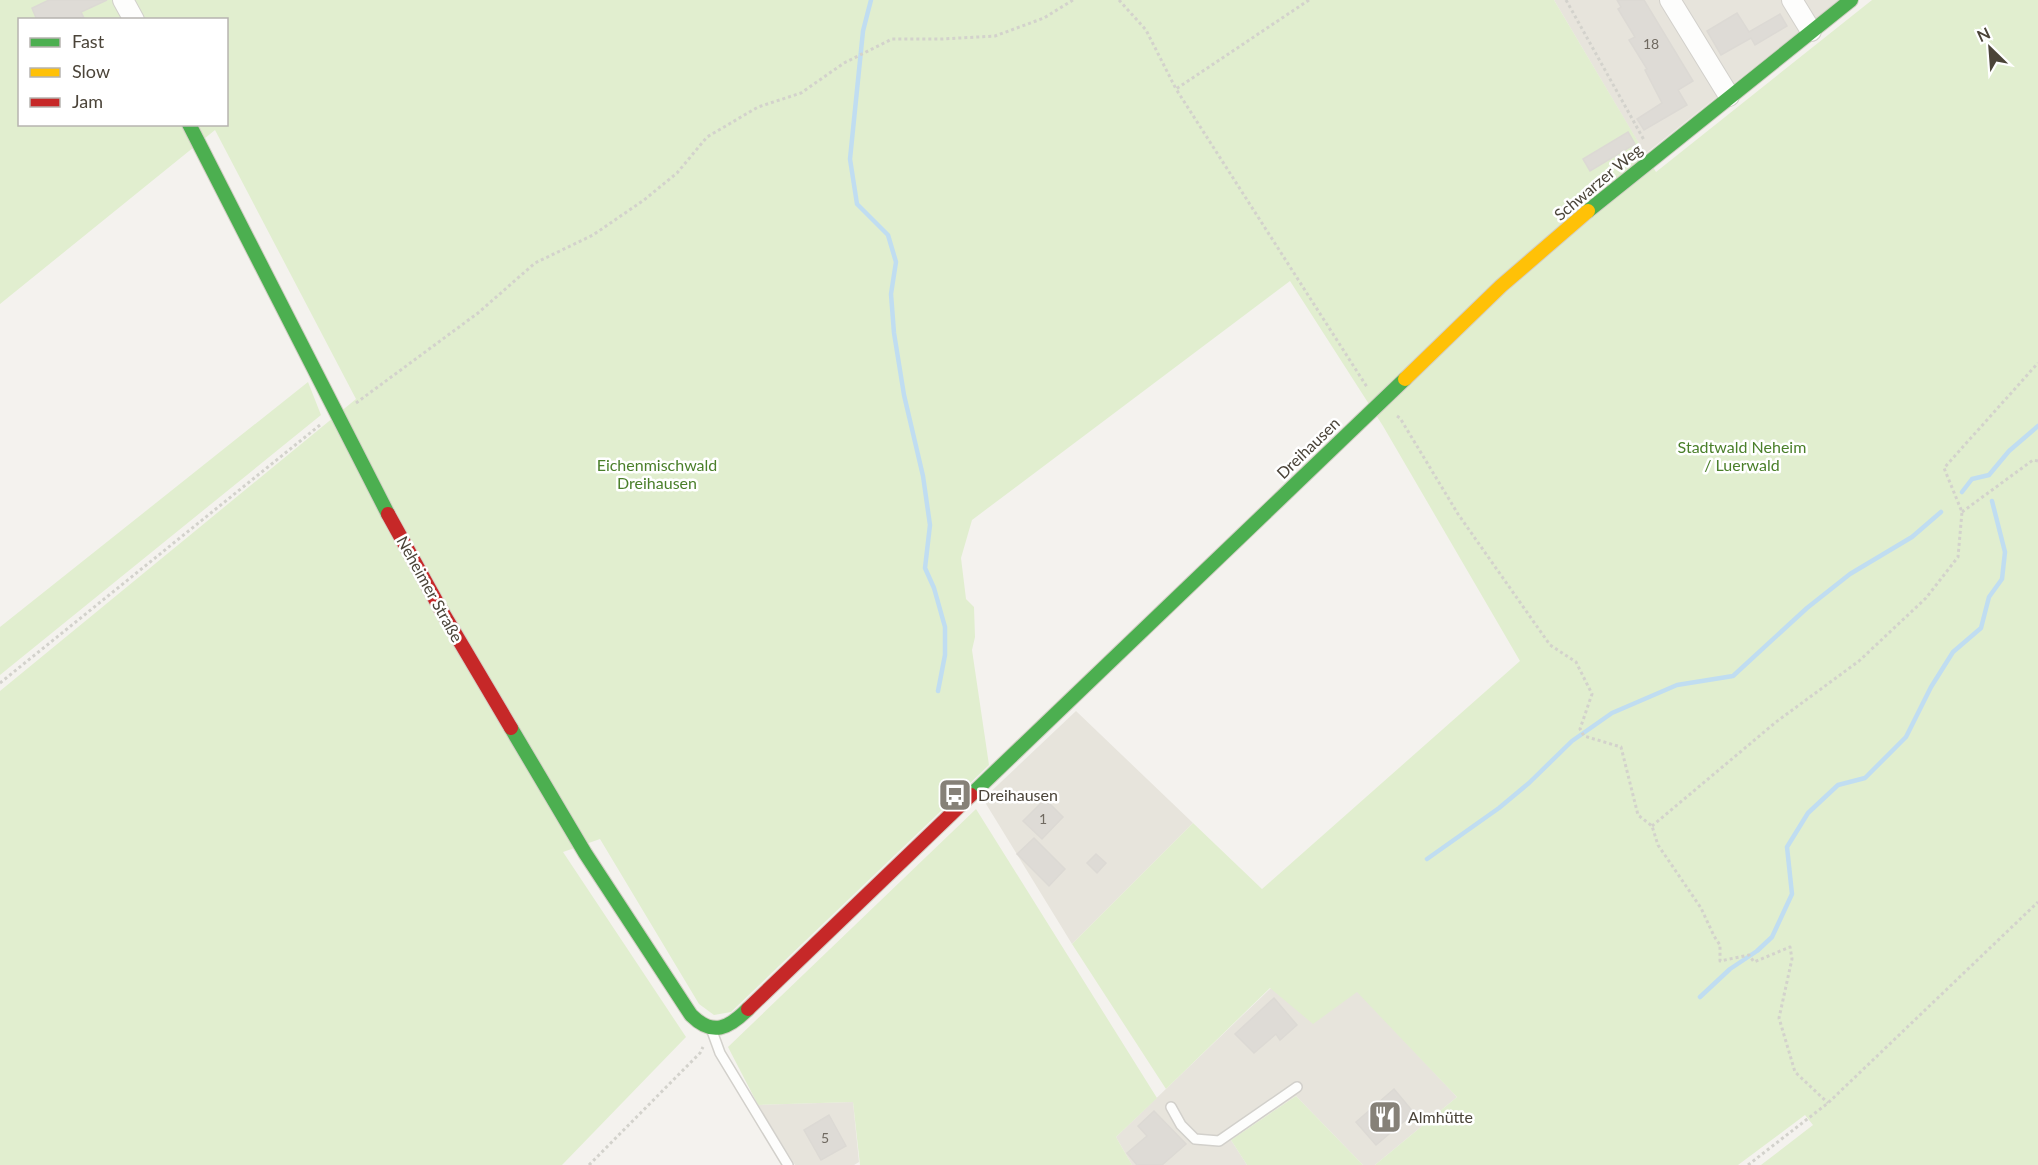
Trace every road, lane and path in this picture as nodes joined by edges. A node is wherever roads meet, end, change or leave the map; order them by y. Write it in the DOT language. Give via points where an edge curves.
graph roads {
  1 [pos="123,0"];
  2 [pos="1073,0"];
  3 [pos="1119,0"];
  4 [pos="1309,0"];
  5 [pos="1566,0"];
  6 [pos="1670,0"];
  7 [pos="1792,0"];
  8 [pos="1851,0"];
  9 [pos="133,18"];
  10 [pos="1811,31"];
  11 [pos="1176,89"];
  12 [pos="1729,96"];
  13 [pos="190,126"];
  14 [pos="1654,157"];
  15 [pos="2038,363"];
  16 [pos="1377,404"];
  17 [pos="337,415"];
  18 [pos="2038,461"];
  19 [pos="1962,512"];
  20 [pos="0,683"];
  21 [pos="1652,826"];
  22 [pos="2038,902"];
  23 [pos="711,1029"];
  24 [pos="1298,1087"];
  25 [pos="1828,1103"];
  26 [pos="1171,1107"];
  27 [pos="590,1165"];
  28 [pos="788,1165"];
  29 [pos="1748,1165"];
  1 -- 9 [label="street"];
  2 -- 17 [label="path" via="1044,18 995,36 892,39 844,63 801,93 758,107 707,137 677,173 619,218 535,263 478,313"];
  3 -- 11 [label="path" via="1146,30"];
  4 -- 11 [label="path"];
  5 -- 14 [label="path"];
  6 -- 12 [label="street"];
  7 -- 10 [label="street"];
  8 -- 10 [label="street, Schwarzer Weg"];
  10 -- 12 [label="street, Schwarzer Weg"];
  11 -- 16 [label="path"];
  12 -- 14 [label="street, Schwarzer Weg"];
  13 -- 17 [label="street, Neheimer Straße"];
  14 -- 16 [label="street, Schwarzer Weg" via="1502,286"];
  15 -- 19 [label="path" via="1944,468"];
  16 -- 21 [label="path" via="1400,418 1458,514 1550,645 1576,662 1592,694 1580,729 1584,736 1622,747 1638,815"];
  16 -- 23 [label="street, Dreihausen" via="739,1018 725,1027"];
  17 -- 20 [label="path"];
  17 -- 23 [label="street, Neheimer Straße" via="440,608 585,853 685,1008 695,1020"];
  18 -- 19 [label="path" via="2033,460"];
  19 -- 21 [label="path" via="1958,557 1926,598 1859,661 1776,722"];
  21 -- 25 [label="path" via="1658,845 1701,908 1720,945 1720,961 1749,955 1754,962 1790,947 1792,959 1779,1018 1795,1072"];
  22 -- 25 [label="path"];
  23 -- 27 [label="path" via="700,1053"];
  23 -- 28 [label="lane" via="720,1053"];
  24 -- 26 [label="lane" via="1219,1141 1195,1139"];
  25 -- 29 [label="path"];
}
